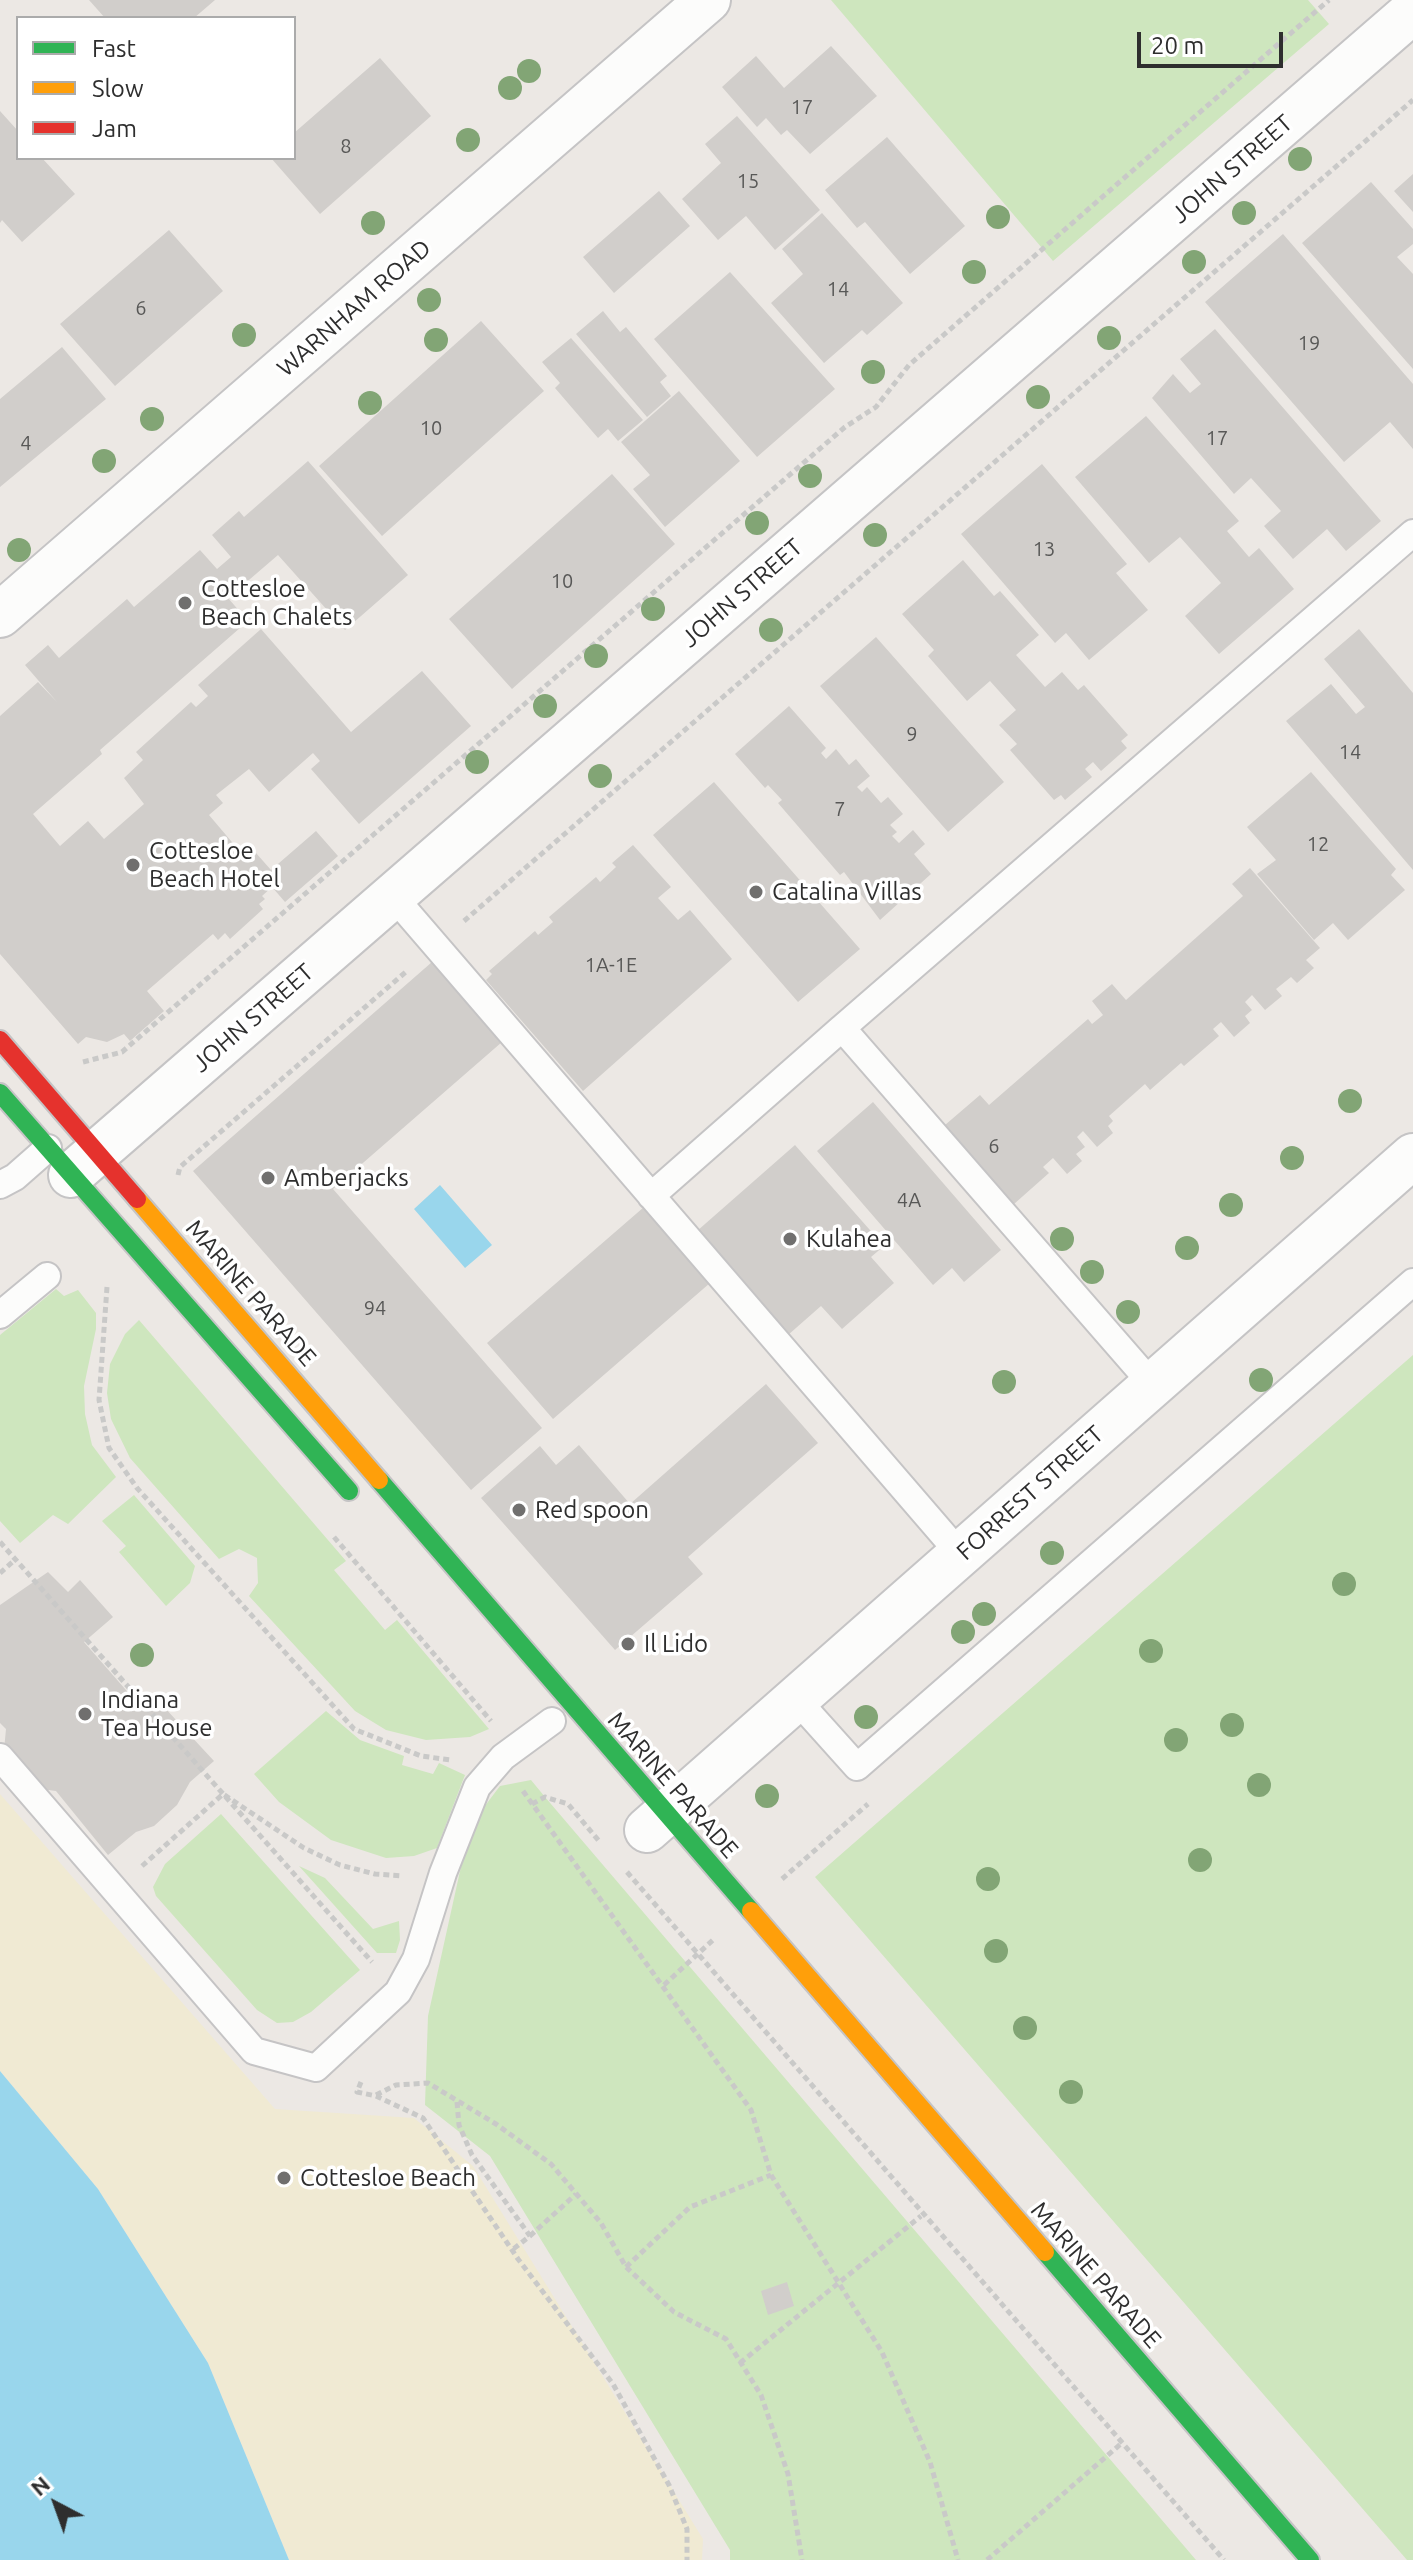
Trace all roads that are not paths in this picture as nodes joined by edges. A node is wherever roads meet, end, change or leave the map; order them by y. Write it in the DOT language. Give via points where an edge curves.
graph roads {
  1 [pos="708,0"];
  2 [pos="1413,11"];
  3 [pos="1413,533"];
  4 [pos="0,615"];
  5 [pos="393,896"];
  6 [pos="842,1028"];
  7 [pos="0,1040"];
  8 [pos="0,1093"];
  9 [pos="1413,1156"];
  10 [pos="73,1158"];
  11 [pos="0,1185"];
  12 [pos="651,1196"];
  13 [pos="47,1276"];
  14 [pos="1413,1282"];
  15 [pos="0,1315"];
  16 [pos="1152,1384"];
  17 [pos="365,1509"];
  18 [pos="960,1554"];
  19 [pos="796,1699"];
  20 [pos="552,1721"];
  21 [pos="0,1757"];
  22 [pos="652,1826"];
  23 [pos="1310,2560"];
  1 -- 4 [label="street, WARNHAM ROAD"];
  2 -- 5 [label="street, JOHN STREET"];
  3 -- 6 [label="lane"];
  5 -- 10 [label="street, JOHN STREET"];
  5 -- 12 [label="lane"];
  6 -- 12 [label="lane"];
  6 -- 16 [label="lane"];
  7 -- 10 [label="main road, MARINE PARADE"];
  8 -- 10 [label="main road, MARINE PARADE"];
  9 -- 16 [label="street, FORREST STREET"];
  10 -- 11 [label="lane"];
  10 -- 17 [label="main road, MARINE PARADE"];
  10 -- 22 [label="main road, MARINE PARADE"];
  12 -- 18 [label="lane"];
  13 -- 15 [label="lane"];
  14 -- 19 [label="lane" via="857,1767"];
  16 -- 18 [label="street, FORREST STREET"];
  18 -- 19 [label="street, FORREST STREET"];
  19 -- 22 [label="street, FORREST STREET"];
  20 -- 21 [label="lane" via="503,1757 477,1787 416,1959 398,1992 316,2068 254,2051"];
  22 -- 23 [label="main road, MARINE PARADE"];
}
